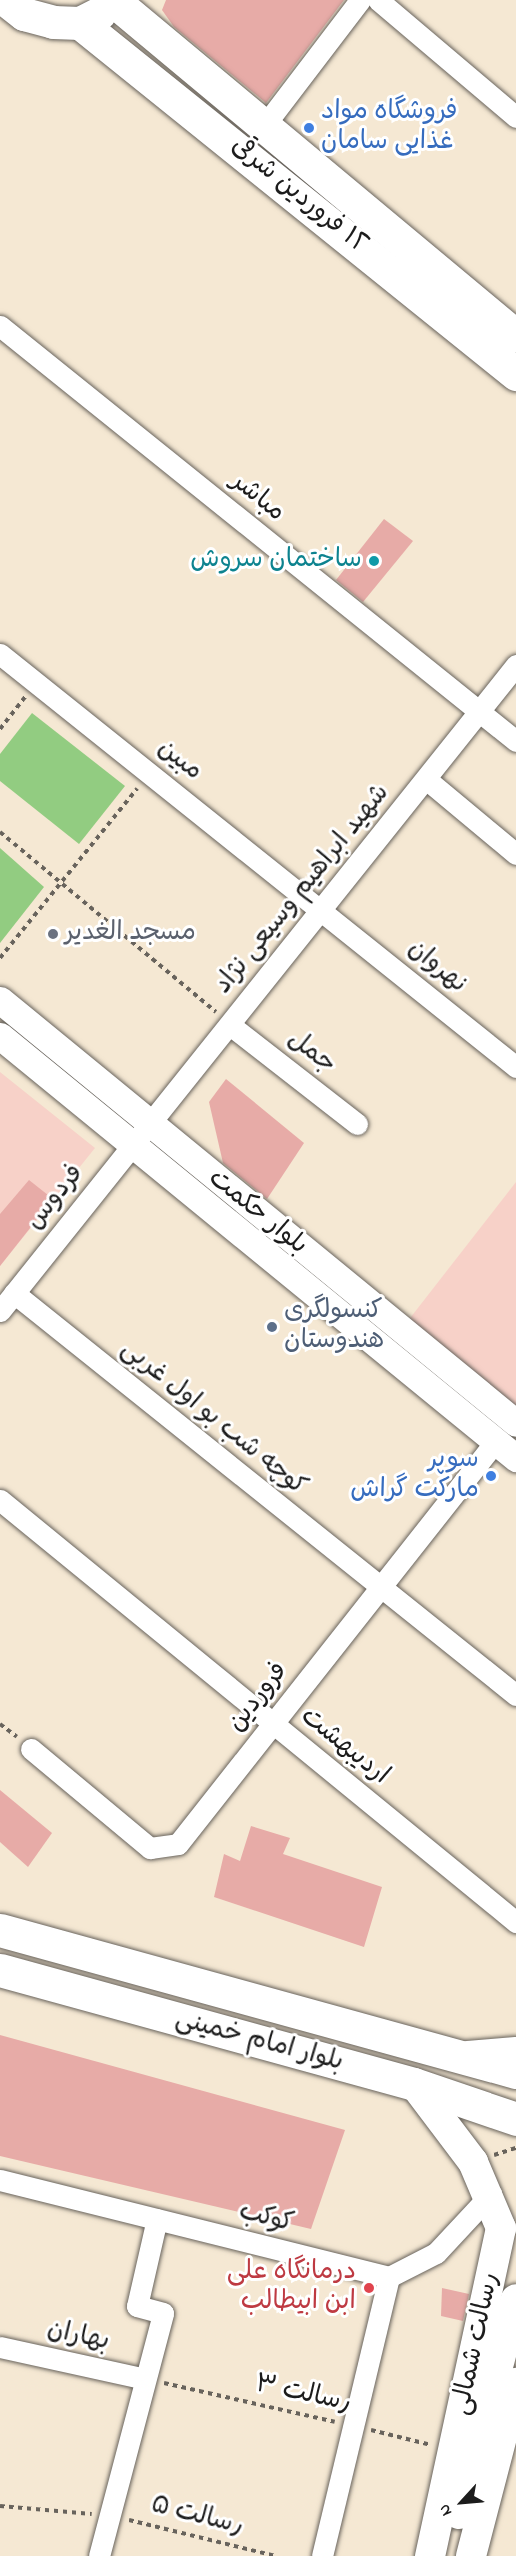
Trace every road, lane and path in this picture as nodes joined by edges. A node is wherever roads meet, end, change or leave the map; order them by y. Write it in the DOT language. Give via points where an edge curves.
graph roads {
  1 [pos="360,0"];
  2 [pos="378,0"];
  3 [pos="114,1"];
  4 [pos="10,11"];
  5 [pos="80,23"];
  6 [pos="151,57"];
  7 [pos="516,117"];
  8 [pos="264,126"];
  9 [pos="0,326"];
  10 [pos="516,336"];
  11 [pos="516,374"];
  12 [pos="0,654"];
  13 [pos="516,665"];
  14 [pos="36,682"];
  15 [pos="480,712"];
  16 [pos="0,729"];
  17 [pos="516,741"];
  18 [pos="150,773"];
  19 [pos="426,779"];
  20 [pos="0,832"];
  21 [pos="516,854"];
  22 [pos="60,882"];
  23 [pos="324,910"];
  24 [pos="0,958"];
  25 [pos="0,1000"];
  26 [pos="230,1025"];
  27 [pos="0,1036"];
  28 [pos="516,1067"];
  29 [pos="357,1124"];
  30 [pos="150,1125"];
  31 [pos="132,1148"];
  32 [pos="14,1293"];
  33 [pos="0,1311"];
  34 [pos="516,1424"];
  35 [pos="495,1442"];
  36 [pos="516,1458"];
  37 [pos="0,1500"];
  38 [pos="380,1585"];
  39 [pos="516,1695"];
  40 [pos="273,1724"];
  41 [pos="31,1749"];
  42 [pos="516,1922"];
  43 [pos="0,1930"];
  44 [pos="0,1970"];
  45 [pos="516,2052"];
  46 [pos="467,2056"];
  47 [pos="516,2072"];
  48 [pos="414,2084"];
  49 [pos="516,2119"];
  50 [pos="0,2180"];
  51 [pos="502,2210"];
  52 [pos="157,2219"];
  53 [pos="389,2277"];
  54 [pos="516,2299"];
  55 [pos="0,2347"];
  56 [pos="145,2379"];
  57 [pos="516,2383"];
  58 [pos="353,2426"];
  59 [pos="516,2440"];
  60 [pos="453,2450"];
  61 [pos="0,2506"];
  62 [pos="110,2515"];
  63 [pos="99,2556"];
  64 [pos="276,2556"];
  65 [pos="322,2556"];
  66 [pos="430,2556"];
  67 [pos="448,2556"];
  68 [pos="471,2556"];
  69 [pos="488,2556"];
  1 -- 8 [label="street"];
  2 -- 7 [label="street"];
  3 -- 5 [label="main road"];
  3 -- 6 [label="main road, ١٢ فروردین شرقی"];
  4 -- 5 [label="main road"];
  5 -- 6 [label="main road, ١٢ فروردین شرقی"];
  6 -- 8 [label="main road, ١٢ فروردین شرقی"];
  6 -- 11 [label="main road, ١٢ فروردین شرقی"];
  8 -- 10 [label="main road, ١٢ فروردین شرقی"];
  9 -- 15 [label="street, مباشر"];
  12 -- 14 [label="street, مبین"];
  13 -- 15 [label="street, شهید ابراهیم وسیعی نژاد"];
  14 -- 16 [label="path"];
  14 -- 18 [label="street, مبین"];
  15 -- 17 [label="street, مباشر"];
  15 -- 19 [label="street, شهید ابراهیم وسیعی نژاد"];
  18 -- 22 [label="path"];
  18 -- 23 [label="street, مبین"];
  19 -- 21 [label="street"];
  19 -- 23 [label="street, شهید ابراهیم وسیعی نژاد"];
  20 -- 22 [label="path"];
  22 -- 24 [label="path"];
  22 -- 26 [label="path"];
  23 -- 26 [label="street, شهید ابراهیم وسیعی نژاد"];
  23 -- 28 [label="street, نهروان"];
  25 -- 30 [label="street, بلوار حکمت"];
  26 -- 29 [label="street, جمل"];
  26 -- 30 [label="street, شهید ابراهیم وسیعی نژاد"];
  27 -- 31 [label="street, بلوار حکمت"];
  30 -- 31 [label="street, شهید ابراهیم وسیعی نژاد"];
  30 -- 34 [label="street, بلوار حکمت"];
  31 -- 32 [label="street, فردوس"];
  31 -- 35 [label="street, بلوار حکمت"];
  32 -- 33 [label="street, فردوس"];
  32 -- 38 [label="street, کوچه شب بو اول غربی"];
  35 -- 36 [label="street, بلوار حکمت"];
  35 -- 38 [label="street, فروردین"];
  37 -- 40 [label="street, اردیبهشت"];
  38 -- 39 [label="street, کوچه شب بو اول غربی"];
  38 -- 40 [label="street, فروردین"];
  40 -- 41 [label="street, فروردین" via="178,1844 163,1850 150,1848"];
  40 -- 42 [label="street, اردیبهشت"];
  43 -- 46 [label="main road, بلوار امام خمینی"];
  44 -- 48 [label="main road, بلوار امام خمینی"];
  45 -- 46 [label="main road"];
  46 -- 47 [label="main road, بلوار امام خمینی"];
  48 -- 49 [label="main road, بلوار امام خمینی"];
  48 -- 51 [label="main road" via="473,2162"];
  50 -- 52 [label="street, کوکب"];
  51 -- 53 [label="street" via="436,2253"];
  51 -- 60 [label="main road, رسالت شمالی"];
  52 -- 53 [label="street, کوکب"];
  52 -- 56 [label="street" via="137,2306 163,2313"];
  53 -- 58 [label="street"];
  54 -- 67 [label="main road"];
  55 -- 56 [label="street, بهاران"];
  56 -- 58 [label="path, رسالت ۳"];
  56 -- 62 [label="street"];
  57 -- 68 [label="main road"];
  58 -- 60 [label="path, رسالت ۳"];
  58 -- 65 [label="street"];
  59 -- 69 [label="main road"];
  60 -- 66 [label="main road, رسالت شمالی"];
  61 -- 62 [label="path, رسالت ۵"];
  62 -- 63 [label="street"];
  62 -- 64 [label="path, رسالت ۵"];
}
